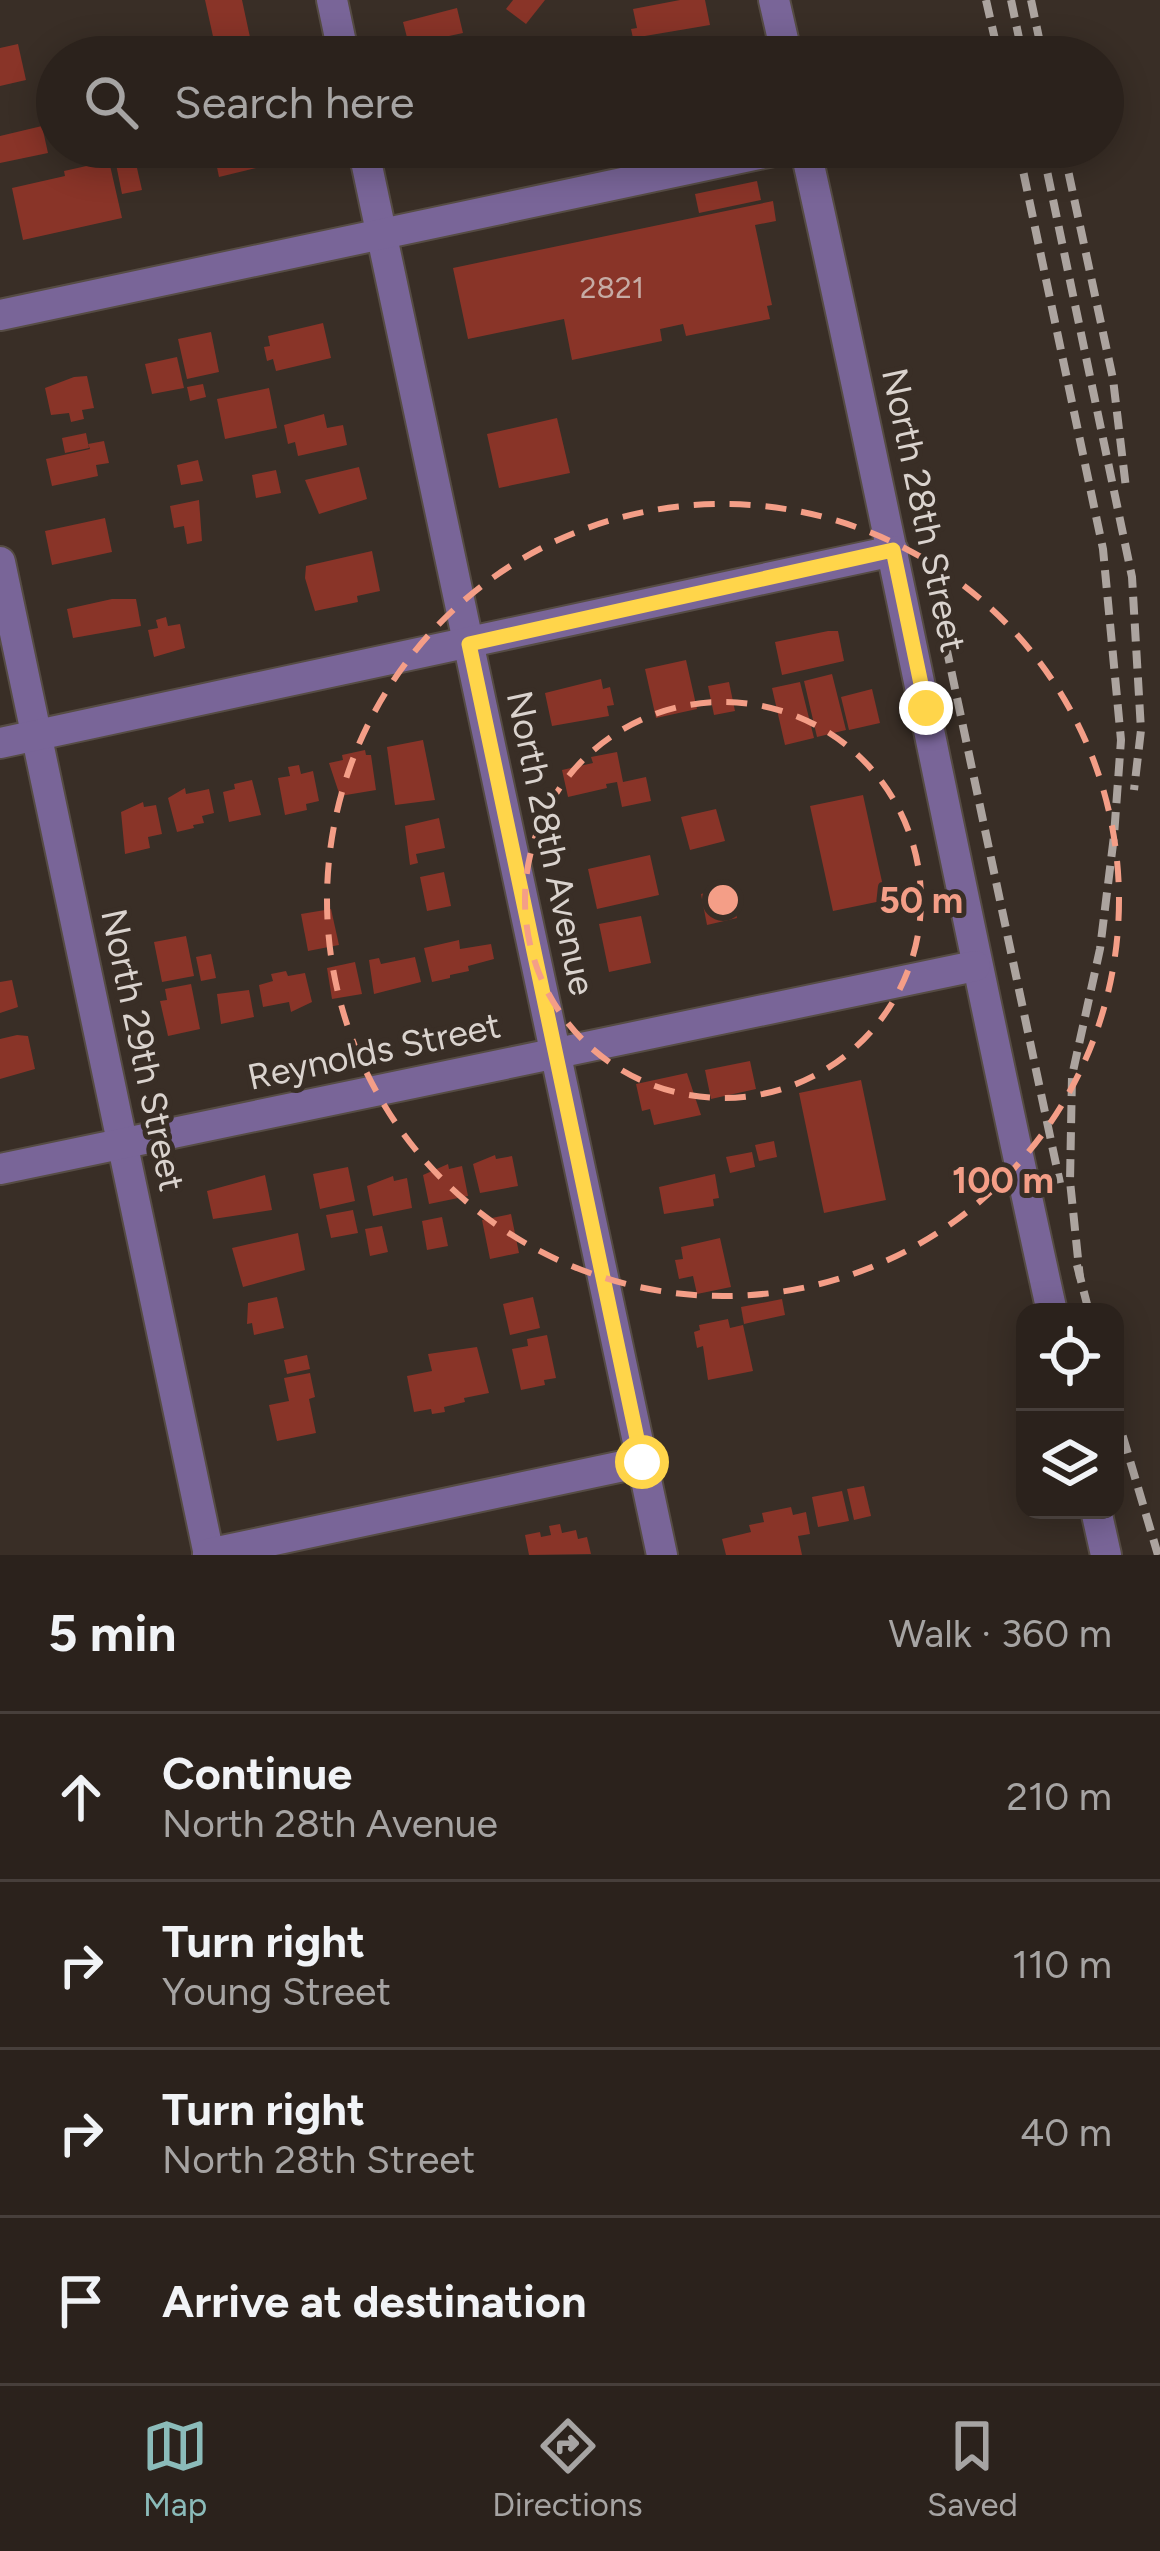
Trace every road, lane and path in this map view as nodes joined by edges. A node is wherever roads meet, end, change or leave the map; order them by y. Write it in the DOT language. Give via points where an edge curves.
graph roads {
  1 [pos="332,0"];
  2 [pos="774,0"];
  3 [pos="340,36"];
  4 [pos="782,36"];
  5 [pos="368,168"];
  6 [pos="693,168"];
  7 [pos="810,168"];
  8 [pos="382,234"];
  9 [pos="0,315"];
  10 [pos="893,550"];
  11 [pos="0,562"];
  12 [pos="469,644"];
  13 [pos="37,735"];
  14 [pos="0,742"];
  15 [pos="975,966"];
  16 [pos="555,1052"];
  17 [pos="123,1143"];
  18 [pos="0,1169"];
  19 [pos="1050,1303"];
  20 [pos="642,1462"];
  21 [pos="1098,1519"];
  22 [pos="208,1555"];
  23 [pos="662,1555"];
  24 [pos="1106,1555"];
  1 -- 3 [label="street"];
  2 -- 4 [label="street"];
  5 -- 8 [label="street, North 28th Avenue"];
  6 -- 8 [label="street"];
  7 -- 10 [label="street, North 28th Street"];
  8 -- 9 [label="street"];
  8 -- 12 [label="street, North 28th Avenue"];
  10 -- 12 [label="street"];
  10 -- 15 [label="street, North 28th Street"];
  11 -- 13 [label="street, North 29th Street"];
  12 -- 13 [label="street"];
  12 -- 16 [label="street, North 28th Avenue"];
  13 -- 14 [label="street"];
  13 -- 17 [label="street, North 29th Street"];
  15 -- 16 [label="street, Reynolds Street"];
  15 -- 19 [label="street, North 28th Street"];
  16 -- 17 [label="street, Reynolds Street"];
  16 -- 20 [label="street, North 28th Avenue"];
  17 -- 18 [label="street, Reynolds Street"];
  17 -- 22 [label="street, North 29th Street"];
  20 -- 22 [label="street"];
  20 -- 23 [label="street, North 28th Avenue"];
  21 -- 24 [label="street"];
}
